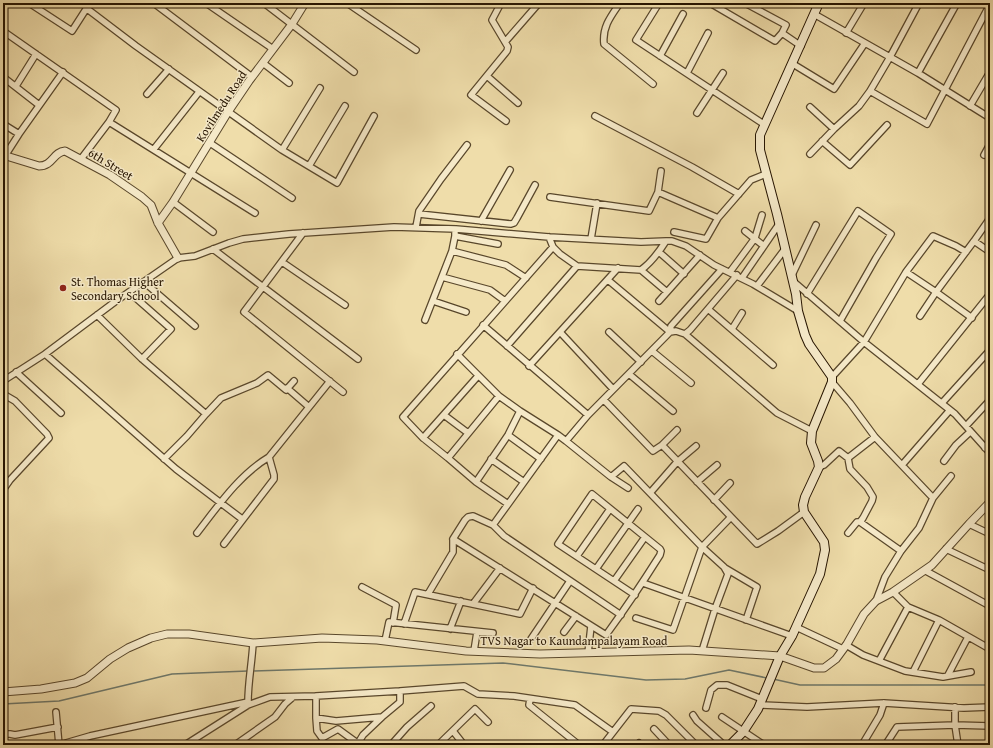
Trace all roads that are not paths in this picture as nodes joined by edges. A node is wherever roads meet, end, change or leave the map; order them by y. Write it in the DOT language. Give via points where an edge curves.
graph roads {
  1 [pos="29,3"];
  2 [pos="156,3"];
  3 [pos="206,3"];
  4 [pos="264,3"];
  5 [pos="305,3"];
  6 [pos="347,3"];
  7 [pos="501,3"];
  8 [pos="539,3"];
  9 [pos="620,3"];
  10 [pos="659,3"];
  11 [pos="710,3"];
  12 [pos="746,3"];
  13 [pos="819,3"];
  14 [pos="864,3"];
  15 [pos="919,3"];
  16 [pos="957,3"];
  17 [pos="990,4"];
  18 [pos="88,6"];
  19 [pos="683,14"];
  20 [pos="814,14"];
  21 [pos="292,24"];
  22 [pos="3,31"];
  23 [pos="846,32"];
  24 [pos="708,33"];
  25 [pos="782,33"];
  26 [pos="505,42"];
  27 [pos="865,43"];
  28 [pos="801,46"];
  29 [pos="273,49"];
  30 [pos="416,50"];
  31 [pos="36,54"];
  32 [pos="660,56"];
  33 [pos="890,57"];
  34 [pos="262,63"];
  35 [pos="793,64"];
  36 [pos="169,69"];
  37 [pos="62,72"];
  38 [pos="354,72"];
  39 [pos="990,72"];
  40 [pos="686,73"];
  41 [pos="723,73"];
  42 [pos="918,73"];
  43 [pos="487,76"];
  44 [pos="3,77"];
  45 [pos="252,77"];
  46 [pos="289,82"];
  47 [pos="984,82"];
  48 [pos="653,84"];
  49 [pos="990,85"];
  50 [pos="16,86"];
  51 [pos="320,88"];
  52 [pos="711,89"];
  53 [pos="944,90"];
  54 [pos="870,91"];
  55 [pos="199,92"];
  56 [pos="147,94"];
  57 [pos="518,103"];
  58 [pos="39,105"];
  59 [pos="345,106"];
  60 [pos="970,106"];
  61 [pos="810,107"];
  62 [pos="228,112"];
  63 [pos="697,113"];
  64 [pos="374,116"];
  65 [pos="596,116"];
  66 [pos="990,118"];
  67 [pos="109,122"];
  68 [pos="506,122"];
  69 [pos="3,124"];
  70 [pos="765,125"];
  71 [pos="888,125"];
  72 [pos="834,129"];
  73 [pos="18,134"];
  74 [pos="822,141"];
  75 [pos="210,143"];
  76 [pos="990,144"];
  77 [pos="467,145"];
  78 [pos="154,149"];
  79 [pos="282,150"];
  80 [pos="810,154"];
  81 [pos="984,155"];
  82 [pos="4,157"];
  83 [pos="80,159"];
  84 [pos="309,166"];
  85 [pos="510,170"];
  86 [pos="661,171"];
  87 [pos="190,174"];
  88 [pos="766,174"];
  89 [pos="535,185"];
  90 [pos="658,192"];
  91 [pos="739,194"];
  92 [pos="550,197"];
  93 [pos="292,198"];
  94 [pos="173,202"];
  95 [pos="597,203"];
  96 [pos="255,213"];
  97 [pos="419,214"];
  98 [pos="762,215"];
  99 [pos="718,218"];
  100 [pos="990,218"];
  101 [pos="481,221"];
  102 [pos="158,223"];
  103 [pos="779,224"];
  104 [pos="816,226"];
  105 [pos="416,227"];
  106 [pos="456,229"];
  107 [pos="745,230"];
  108 [pos="213,232"];
  109 [pos="674,232"];
  110 [pos="303,233"];
  111 [pos="455,236"];
  112 [pos="549,237"];
  113 [pos="755,238"];
  114 [pos="591,239"];
  115 [pos="666,241"];
  116 [pos="974,241"];
  117 [pos="498,244"];
  118 [pos="764,246"];
  119 [pos="553,247"];
  120 [pos="213,249"];
  121 [pos="785,249"];
  122 [pos="452,251"];
  123 [pos="659,252"];
  124 [pos="966,252"];
  125 [pos="990,252"];
  126 [pos="700,255"];
  127 [pos="178,258"];
  128 [pos="282,262"];
  129 [pos="577,266"];
  130 [pos="618,268"];
  131 [pos="722,269"];
  132 [pos="641,270"];
  133 [pos="730,272"];
  134 [pos="906,272"];
  135 [pos="684,274"];
  136 [pos="442,277"];
  137 [pos="739,277"];
  138 [pos="526,278"];
  139 [pos="792,278"];
  140 [pos="608,280"];
  141 [pos="144,282"];
  142 [pos="757,286"];
  143 [pos="263,287"];
  144 [pos="129,292"];
  145 [pos="667,292"];
  146 [pos="936,292"];
  147 [pos="808,294"];
  148 [pos="990,294"];
  149 [pos="433,301"];
  150 [pos="505,301"];
  151 [pos="659,301"];
  152 [pos="345,305"];
  153 [pos="708,309"];
  154 [pos="798,311"];
  155 [pos="466,312"];
  156 [pos="742,313"];
  157 [pos="97,315"];
  158 [pos="920,316"];
  159 [pos="972,318"];
  160 [pos="425,320"];
  161 [pos="840,321"];
  162 [pos="483,325"];
  163 [pos="195,326"];
  164 [pos="732,329"];
  165 [pos="560,332"];
  166 [pos="608,332"];
  167 [pos="670,332"];
  168 [pos="684,334"];
  169 [pos="864,342"];
  170 [pos="507,346"];
  171 [pos="990,350"];
  172 [pos="652,351"];
  173 [pos="45,354"];
  174 [pos="457,354"];
  175 [pos="142,359"];
  176 [pos="358,359"];
  177 [pos="641,362"];
  178 [pos="773,365"];
  179 [pos="530,366"];
  180 [pos="16,372"];
  181 [pos="629,374"];
  182 [pos="478,376"];
  183 [pos="832,379"];
  184 [pos="294,380"];
  185 [pos="330,381"];
  186 [pos="3,382"];
  187 [pos="691,383"];
  188 [pos="918,384"];
  189 [pos="287,388"];
  190 [pos="613,389"];
  191 [pos="343,392"];
  192 [pos="3,394"];
  193 [pos="499,396"];
  194 [pos="604,400"];
  195 [pos="990,400"];
  196 [pos="942,403"];
  197 [pos="309,407"];
  198 [pos="950,410"];
  199 [pos="520,411"];
  200 [pos="673,411"];
  201 [pos="61,413"];
  202 [pos="206,414"];
  203 [pos="444,415"];
  204 [pos="588,415"];
  205 [pos="966,426"];
  206 [pos="677,430"];
  207 [pos="812,431"];
  208 [pos="970,432"];
  209 [pos="468,433"];
  210 [pos="508,435"];
  211 [pos="558,435"];
  212 [pos="875,437"];
  213 [pos="423,438"];
  214 [pos="566,441"];
  215 [pos="990,444"];
  216 [pos="662,445"];
  217 [pos="696,446"];
  218 [pos="985,448"];
  219 [pos="990,453"];
  220 [pos="269,457"];
  221 [pos="448,458"];
  222 [pos="848,458"];
  223 [pos="164,459"];
  224 [pos="491,459"];
  225 [pos="541,459"];
  226 [pos="944,461"];
  227 [pos="677,462"];
  228 [pos="717,465"];
  229 [pos="902,465"];
  230 [pos="819,467"];
  231 [pos="951,476"];
  232 [pos="611,477"];
  233 [pos="476,482"];
  234 [pos="524,482"];
  235 [pos="697,482"];
  236 [pos="730,484"];
  237 [pos="628,488"];
  238 [pos="3,490"];
  239 [pos="650,493"];
  240 [pos="933,498"];
  241 [pos="714,500"];
  242 [pos="990,502"];
  243 [pos="220,503"];
  244 [pos="508,504"];
  245 [pos="610,509"];
  246 [pos="638,509"];
  247 [pos="804,512"];
  248 [pos="731,517"];
  249 [pos="242,519"];
  250 [pos="860,522"];
  251 [pos="628,523"];
  252 [pos="968,524"];
  253 [pos="493,525"];
  254 [pos="196,533"];
  255 [pos="848,533"];
  256 [pos="990,534"];
  257 [pos="645,537"];
  258 [pos="453,539"];
  259 [pos="224,544"];
  260 [pos="702,547"];
  261 [pos="946,549"];
  262 [pos="901,551"];
  263 [pos="577,556"];
  264 [pos="724,567"];
  265 [pos="500,568"];
  266 [pos="596,569"];
  267 [pos="990,570"];
  268 [pos="926,571"];
  269 [pos="570,581"];
  270 [pos="614,581"];
  271 [pos="643,583"];
  272 [pos="362,586"];
  273 [pos="533,588"];
  274 [pos="894,592"];
  275 [pos="428,594"];
  276 [pos="635,595"];
  277 [pos="684,598"];
  278 [pos="460,601"];
  279 [pos="876,601"];
  280 [pos="556,603"];
  281 [pos="474,604"];
  282 [pos="990,606"];
  283 [pos="908,607"];
  284 [pos="715,609"];
  285 [pos="621,615"];
  286 [pos="576,616"];
  287 [pos="636,618"];
  288 [pos="746,620"];
  289 [pos="939,620"];
  290 [pos="393,623"];
  291 [pos="404,624"];
  292 [pos="592,626"];
  293 [pos="796,627"];
  294 [pos="450,629"];
  295 [pos="477,632"];
  296 [pos="564,632"];
  297 [pos="493,633"];
  298 [pos="792,636"];
  299 [pos="968,636"];
  300 [pos="531,639"];
  301 [pos="385,641"];
  302 [pos="253,643"];
  303 [pos="844,647"];
  304 [pos="990,649"];
  305 [pos="474,651"];
  306 [pos="702,651"];
  307 [pos="588,653"];
  308 [pos="780,656"];
  309 [pos="879,661"];
  310 [pos="913,672"];
  311 [pos="971,672"];
  312 [pos="948,675"];
  313 [pos="400,691"];
  314 [pos="3,692"];
  315 [pos="316,696"];
  316 [pos="293,697"];
  317 [pos="530,698"];
  318 [pos="762,699"];
  319 [pos="884,703"];
  320 [pos="248,704"];
  321 [pos="431,706"];
  322 [pos="955,707"];
  323 [pos="990,707"];
  324 [pos="706,708"];
  325 [pos="56,712"];
  326 [pos="692,715"];
  327 [pos="382,717"];
  328 [pos="722,717"];
  329 [pos="316,718"];
  330 [pos="488,722"];
  331 [pos="955,725"];
  332 [pos="990,726"];
  333 [pos="58,727"];
  334 [pos="654,729"];
  335 [pos="453,730"];
  336 [pos="613,732"];
  337 [pos="743,732"];
  338 [pos="3,734"];
  339 [pos="193,743"];
  340 [pos="358,744"];
  341 [pos="886,744"];
  342 [pos="59,745"];
  343 [pos="185,745"];
  344 [pos="235,745"];
  345 [pos="391,745"];
  346 [pos="438,745"];
  347 [pos="464,745"];
  348 [pos="579,745"];
  349 [pos="603,745"];
  350 [pos="669,745"];
  351 [pos="696,745"];
  352 [pos="724,745"];
  353 [pos="730,745"];
  354 [pos="764,745"];
  355 [pos="862,745"];
  356 [pos="958,745"];
  1 -- 18 [label="street" via="72,31"];
  2 -- 45 [label="street"];
  3 -- 29 [label="street"];
  4 -- 21 [label="street"];
  5 -- 21 [label="street, Kovilmedu Road"];
  6 -- 30 [label="street"];
  7 -- 26 [label="street" via="492,20"];
  8 -- 26 [label="street"];
  9 -- 48 [label="street" via="606,24 604,44"];
  10 -- 32 [label="street" via="636,40"];
  11 -- 25 [label="street" via="775,41"];
  12 -- 25 [label="street" via="786,25"];
  13 -- 20 [label="main road"];
  14 -- 23 [label="street"];
  15 -- 33 [label="street"];
  16 -- 42 [label="street"];
  17 -- 53 [label="street"];
  18 -- 36 [label="street"];
  19 -- 32 [label="street"];
  20 -- 23 [label="street"];
  20 -- 28 [label="main road"];
  21 -- 29 [label="street, Kovilmedu Road"];
  21 -- 38 [label="street"];
  22 -- 31 [label="street"];
  23 -- 27 [label="street"];
  24 -- 40 [label="street"];
  25 -- 28 [label="street"];
  26 -- 43 [label="street" via="507,51"];
  27 -- 33 [label="street"];
  27 -- 35 [label="street" via="834,90"];
  28 -- 35 [label="main road"];
  29 -- 34 [label="street, Kovilmedu Road"];
  31 -- 37 [label="street"];
  31 -- 50 [label="street"];
  32 -- 40 [label="street"];
  33 -- 42 [label="street"];
  33 -- 54 [label="street"];
  34 -- 45 [label="street, Kovilmedu Road"];
  34 -- 46 [label="street"];
  35 -- 70 [label="main road"];
  36 -- 55 [label="street"];
  36 -- 56 [label="street"];
  37 -- 58 [label="street"];
  37 -- 67 [label="street" via="116,110"];
  39 -- 47 [label="street"];
  40 -- 52 [label="street"];
  41 -- 52 [label="street"];
  42 -- 53 [label="street"];
  43 -- 57 [label="street"];
  43 -- 68 [label="street" via="471,95"];
  44 -- 50 [label="street"];
  45 -- 62 [label="street, Kovilmedu Road"];
  47 -- 49 [label="street"];
  47 -- 60 [label="street"];
  50 -- 58 [label="street"];
  51 -- 79 [label="street"];
  52 -- 63 [label="street"];
  52 -- 70 [label="street"];
  53 -- 54 [label="street" via="927,124"];
  53 -- 60 [label="street"];
  54 -- 72 [label="street" via="859,106"];
  55 -- 62 [label="street"];
  55 -- 78 [label="street"];
  58 -- 73 [label="street"];
  59 -- 84 [label="street"];
  60 -- 66 [label="street"];
  61 -- 72 [label="street"];
  62 -- 75 [label="street, Kovilmedu Road"];
  62 -- 79 [label="street"];
  64 -- 84 [label="street" via="337,183"];
  65 -- 91 [label="street"];
  67 -- 78 [label="street"];
  67 -- 83 [label="street"];
  69 -- 73 [label="street"];
  70 -- 88 [label="main road" via="760,135 760,150"];
  71 -- 74 [label="street" via="850,165"];
  72 -- 74 [label="street"];
  73 -- 82 [label="street"];
  74 -- 80 [label="street"];
  75 -- 87 [label="street, Kovilmedu Road"];
  75 -- 93 [label="street"];
  76 -- 81 [label="street"];
  77 -- 97 [label="street"];
  78 -- 87 [label="street"];
  79 -- 84 [label="street"];
  82 -- 83 [label="street, 6th Street" via="39,166 48,164 61,151"];
  83 -- 102 [label="street, 6th Street" via="110,175 142,197 151,205"];
  85 -- 101 [label="street"];
  86 -- 90 [label="street"];
  87 -- 94 [label="street, Kovilmedu Road"];
  87 -- 96 [label="street"];
  88 -- 91 [label="street" via="751,180"];
  88 -- 103 [label="main road"];
  89 -- 101 [label="street" via="514,223"];
  90 -- 95 [label="street" via="649,211"];
  90 -- 99 [label="street"];
  91 -- 99 [label="street"];
  92 -- 95 [label="street"];
  94 -- 102 [label="street, Kovilmedu Road"];
  94 -- 108 [label="street"];
  95 -- 114 [label="street"];
  97 -- 101 [label="street"];
  97 -- 105 [label="street"];
  98 -- 113 [label="street"];
  99 -- 109 [label="street" via="706,239"];
  100 -- 116 [label="street"];
  102 -- 127 [label="street, 6th Street"];
  103 -- 118 [label="street"];
  103 -- 121 [label="main road"];
  104 -- 139 [label="street"];
  105 -- 106 [label="street"];
  105 -- 110 [label="street"];
  106 -- 111 [label="street"];
  106 -- 112 [label="street"];
  107 -- 113 [label="street"];
  110 -- 120 [label="street" via="243,239"];
  110 -- 128 [label="street"];
  111 -- 117 [label="street"];
  111 -- 122 [label="street"];
  112 -- 114 [label="street"];
  112 -- 119 [label="street"];
  113 -- 118 [label="street"];
  113 -- 133 [label="street"];
  114 -- 115 [label="street"];
  115 -- 123 [label="street"];
  115 -- 126 [label="street" via="679,243"];
  116 -- 124 [label="street"];
  116 -- 125 [label="street"];
  118 -- 137 [label="street"];
  119 -- 129 [label="street"];
  119 -- 138 [label="street"];
  120 -- 127 [label="street" via="195,256"];
  120 -- 143 [label="street"];
  121 -- 139 [label="main road"];
  121 -- 142 [label="street"];
  122 -- 136 [label="street"];
  122 -- 138 [label="street" via="506,265"];
  123 -- 132 [label="street"];
  123 -- 135 [label="street"];
  124 -- 134 [label="street" via="933,236"];
  124 -- 146 [label="street"];
  126 -- 131 [label="street"];
  126 -- 135 [label="street"];
  127 -- 141 [label="street"];
  128 -- 143 [label="street"];
  128 -- 152 [label="street"];
  129 -- 130 [label="street"];
  129 -- 170 [label="street"];
  130 -- 132 [label="street"];
  130 -- 140 [label="street"];
  131 -- 133 [label="street"];
  131 -- 167 [label="street" via="671,326"];
  132 -- 145 [label="street"];
  133 -- 137 [label="street"];
  134 -- 146 [label="street"];
  134 -- 169 [label="street"];
  135 -- 145 [label="street"];
  136 -- 149 [label="street"];
  136 -- 150 [label="street" via="490,290"];
  137 -- 142 [label="street"];
  137 -- 153 [label="street"];
  138 -- 150 [label="street"];
  139 -- 147 [label="street"];
  139 -- 154 [label="main road"];
  140 -- 165 [label="street"];
  140 -- 167 [label="street"];
  141 -- 144 [label="street"];
  141 -- 163 [label="street"];
  142 -- 154 [label="street"];
  143 -- 176 [label="street"];
  143 -- 185 [label="street" via="244,312"];
  144 -- 157 [label="street"];
  144 -- 175 [label="street" via="171,329"];
  145 -- 151 [label="street"];
  146 -- 158 [label="street"];
  146 -- 159 [label="street"];
  147 -- 161 [label="street"];
  147 -- 161 [label="street" via="858,211 891,234"];
  148 -- 159 [label="street"];
  149 -- 155 [label="street"];
  149 -- 160 [label="street"];
  150 -- 162 [label="street"];
  153 -- 164 [label="street"];
  153 -- 168 [label="street"];
  154 -- 183 [label="main road" via="808,344"];
  156 -- 164 [label="street"];
  157 -- 173 [label="street"];
  157 -- 175 [label="street"];
  159 -- 188 [label="street"];
  161 -- 169 [label="street"];
  162 -- 170 [label="street"];
  162 -- 174 [label="street"];
  164 -- 178 [label="street"];
  165 -- 179 [label="street"];
  165 -- 190 [label="street"];
  166 -- 177 [label="street"];
  167 -- 168 [label="street"];
  167 -- 172 [label="street"];
  168 -- 207 [label="street" via="777,413"];
  169 -- 183 [label="street"];
  169 -- 188 [label="street"];
  170 -- 179 [label="street"];
  171 -- 196 [label="street"];
  172 -- 177 [label="street"];
  172 -- 187 [label="street"];
  173 -- 180 [label="street"];
  173 -- 223 [label="street"];
  174 -- 182 [label="street"];
  174 -- 213 [label="street" via="402,416"];
  175 -- 202 [label="street"];
  177 -- 181 [label="street"];
  179 -- 204 [label="street"];
  180 -- 186 [label="street"];
  180 -- 201 [label="street"];
  181 -- 190 [label="street"];
  181 -- 200 [label="street"];
  182 -- 193 [label="street"];
  182 -- 203 [label="street"];
  183 -- 207 [label="main road"];
  183 -- 212 [label="street"];
  184 -- 189 [label="street"];
  185 -- 191 [label="street"];
  185 -- 197 [label="street"];
  188 -- 196 [label="street"];
  189 -- 197 [label="street"];
  189 -- 202 [label="street" via="286,390 268,375 257,383 221,398"];
  190 -- 194 [label="street"];
  192 -- 238 [label="street" via="15,401 49,438"];
  193 -- 199 [label="street"];
  193 -- 209 [label="street"];
  194 -- 204 [label="street"];
  194 -- 216 [label="street" via="653,450"];
  195 -- 205 [label="street"];
  196 -- 198 [label="street"];
  197 -- 220 [label="street"];
  198 -- 205 [label="street"];
  198 -- 229 [label="street"];
  199 -- 210 [label="street"];
  199 -- 211 [label="street"];
  202 -- 223 [label="street"];
  203 -- 209 [label="street"];
  203 -- 213 [label="street"];
  204 -- 214 [label="street"];
  205 -- 208 [label="street"];
  206 -- 216 [label="street"];
  207 -- 230 [label="main road" via="811,443"];
  208 -- 218 [label="street"];
  208 -- 226 [label="street"];
  209 -- 221 [label="street"];
  210 -- 224 [label="street"];
  210 -- 225 [label="street"];
  211 -- 214 [label="street"];
  211 -- 225 [label="street"];
  212 -- 222 [label="street"];
  212 -- 229 [label="street"];
  213 -- 221 [label="street"];
  214 -- 232 [label="street"];
  215 -- 218 [label="street"];
  216 -- 227 [label="street"];
  217 -- 227 [label="street"];
  218 -- 219 [label="street"];
  220 -- 243 [label="street" via="256,464"];
  220 -- 249 [label="street" via="274,479"];
  221 -- 233 [label="street"];
  222 -- 230 [label="street" via="839,451"];
  222 -- 250 [label="street" via="850,469 873,497"];
  223 -- 243 [label="street"];
  224 -- 233 [label="street"];
  224 -- 234 [label="street"];
  225 -- 234 [label="street"];
  227 -- 235 [label="street"];
  227 -- 239 [label="street"];
  228 -- 235 [label="street"];
  229 -- 240 [label="street"];
  230 -- 247 [label="main road" via="805,497"];
  231 -- 240 [label="street"];
  232 -- 237 [label="street"];
  232 -- 239 [label="street" via="624,466"];
  233 -- 244 [label="street"];
  234 -- 244 [label="street"];
  235 -- 241 [label="street"];
  236 -- 241 [label="street"];
  239 -- 260 [label="street"];
  240 -- 262 [label="street" via="920,528"];
  241 -- 248 [label="street"];
  242 -- 252 [label="street, TVS Nagar to Kaundampalayam Road"];
  243 -- 249 [label="street"];
  243 -- 254 [label="street"];
  244 -- 253 [label="street"];
  245 -- 251 [label="street"];
  245 -- 263 [label="street"];
  245 -- 263 [label="street" via="592,494 558,544"];
  246 -- 251 [label="street"];
  247 -- 248 [label="street" via="757,544"];
  247 -- 293 [label="main road" via="824,542 826,550 820,574"];
  248 -- 260 [label="street"];
  249 -- 259 [label="street"];
  250 -- 255 [label="street" via="857,522"];
  250 -- 262 [label="street"];
  251 -- 257 [label="street"];
  251 -- 266 [label="street"];
  252 -- 256 [label="street"];
  252 -- 261 [label="street, TVS Nagar to Kaundampalayam Road"];
  253 -- 258 [label="street" via="478,517 468,517"];
  253 -- 269 [label="street" via="504,536"];
  257 -- 270 [label="street"];
  257 -- 271 [label="street" via="661,552"];
  258 -- 265 [label="street"];
  258 -- 275 [label="street" via="453,552"];
  260 -- 264 [label="street"];
  260 -- 277 [label="street"];
  261 -- 267 [label="street"];
  261 -- 268 [label="street, TVS Nagar to Kaundampalayam Road"];
  262 -- 279 [label="street" via="885,577"];
  263 -- 266 [label="street"];
  264 -- 284 [label="street" via="728,574"];
  264 -- 288 [label="street" via="757,587"];
  265 -- 273 [label="street"];
  265 -- 281 [label="street"];
  266 -- 270 [label="street"];
  268 -- 274 [label="street, TVS Nagar to Kaundampalayam Road"];
  268 -- 282 [label="street"];
  269 -- 280 [label="street"];
  269 -- 285 [label="street"];
  270 -- 276 [label="street"];
  271 -- 276 [label="street"];
  271 -- 277 [label="street"];
  272 -- 290 [label="street" via="396,605"];
  273 -- 280 [label="street"];
  273 -- 281 [label="street" via="520,614"];
  274 -- 279 [label="street, TVS Nagar to Kaundampalayam Road"];
  274 -- 283 [label="street"];
  275 -- 278 [label="street"];
  275 -- 291 [label="street" via="415,592"];
  276 -- 285 [label="street"];
  277 -- 284 [label="street"];
  277 -- 287 [label="street" via="673,630"];
  278 -- 281 [label="street"];
  278 -- 294 [label="street"];
  279 -- 303 [label="street, TVS Nagar to Kaundampalayam Road" via="864,614"];
  280 -- 286 [label="street"];
  280 -- 300 [label="street"];
  283 -- 289 [label="street"];
  283 -- 309 [label="street"];
  284 -- 288 [label="street"];
  284 -- 306 [label="street"];
  285 -- 292 [label="street" via="606,635"];
  286 -- 292 [label="street"];
  286 -- 296 [label="street"];
  288 -- 298 [label="street"];
  289 -- 299 [label="street"];
  289 -- 310 [label="street"];
  290 -- 291 [label="street"];
  290 -- 301 [label="street" via="390,622"];
  291 -- 294 [label="street"];
  292 -- 307 [label="street"];
  293 -- 298 [label="main road"];
  293 -- 303 [label="street"];
  294 -- 295 [label="street"];
  295 -- 297 [label="street"];
  295 -- 305 [label="street"];
  298 -- 308 [label="main road"];
  299 -- 304 [label="street"];
  299 -- 312 [label="street"];
  301 -- 302 [label="street, TVS Nagar to Kaundampalayam Road" via="322,638"];
  301 -- 305 [label="street, TVS Nagar to Kaundampalayam Road"];
  302 -- 314 [label="street, TVS Nagar to Kaundampalayam Road" via="189,634 167,634 128,648 87,678 75,683"];
  302 -- 320 [label="street"];
  303 -- 308 [label="street, TVS Nagar to Kaundampalayam Road" via="836,659 824,668 814,668"];
  303 -- 309 [label="street"];
  305 -- 307 [label="street, TVS Nagar to Kaundampalayam Road"];
  306 -- 307 [label="street, TVS Nagar to Kaundampalayam Road"];
  306 -- 308 [label="street, TVS Nagar to Kaundampalayam Road"];
  308 -- 318 [label="main road"];
  309 -- 310 [label="street"];
  310 -- 312 [label="street" via="943,677"];
  311 -- 312 [label="street"];
  313 -- 315 [label="street"];
  313 -- 317 [label="street" via="464,686 478,694"];
  313 -- 327 [label="street" via="400,702"];
  315 -- 316 [label="street"];
  315 -- 329 [label="street"];
  316 -- 320 [label="street" via="270,697"];
  316 -- 344 [label="street" via="275,717"];
  317 -- 336 [label="street" via="575,705"];
  317 -- 348 [label="street" via="529,705"];
  318 -- 319 [label="street" via="807,707"];
  318 -- 324 [label="street" via="727,685 717,685 712,690"];
  318 -- 337 [label="main road"];
  319 -- 322 [label="street"];
  319 -- 355 [label="street" via="880,716"];
  320 -- 339 [label="street"];
  320 -- 342 [label="street" via="90,736"];
  321 -- 345 [label="street"];
  322 -- 323 [label="street"];
  322 -- 331 [label="street"];
  325 -- 333 [label="street"];
  326 -- 352 [label="street"];
  327 -- 329 [label="street" via="336,721"];
  327 -- 340 [label="street" via="363,735"];
  328 -- 337 [label="street"];
  329 -- 340 [label="street" via="317,731 322,738 338,729"];
  330 -- 335 [label="street" via="475,709"];
  331 -- 332 [label="street"];
  331 -- 341 [label="street" via="897,727"];
  331 -- 356 [label="street"];
  333 -- 338 [label="street" via="15,735"];
  333 -- 342 [label="street"];
  334 -- 350 [label="street"];
  335 -- 346 [label="street"];
  335 -- 347 [label="street"];
  336 -- 349 [label="street"];
  336 -- 351 [label="street" via="631,709 659,711 666,714"];
  337 -- 353 [label="main road"];
  337 -- 354 [label="street"];
  339 -- 343 [label="street"];
}
